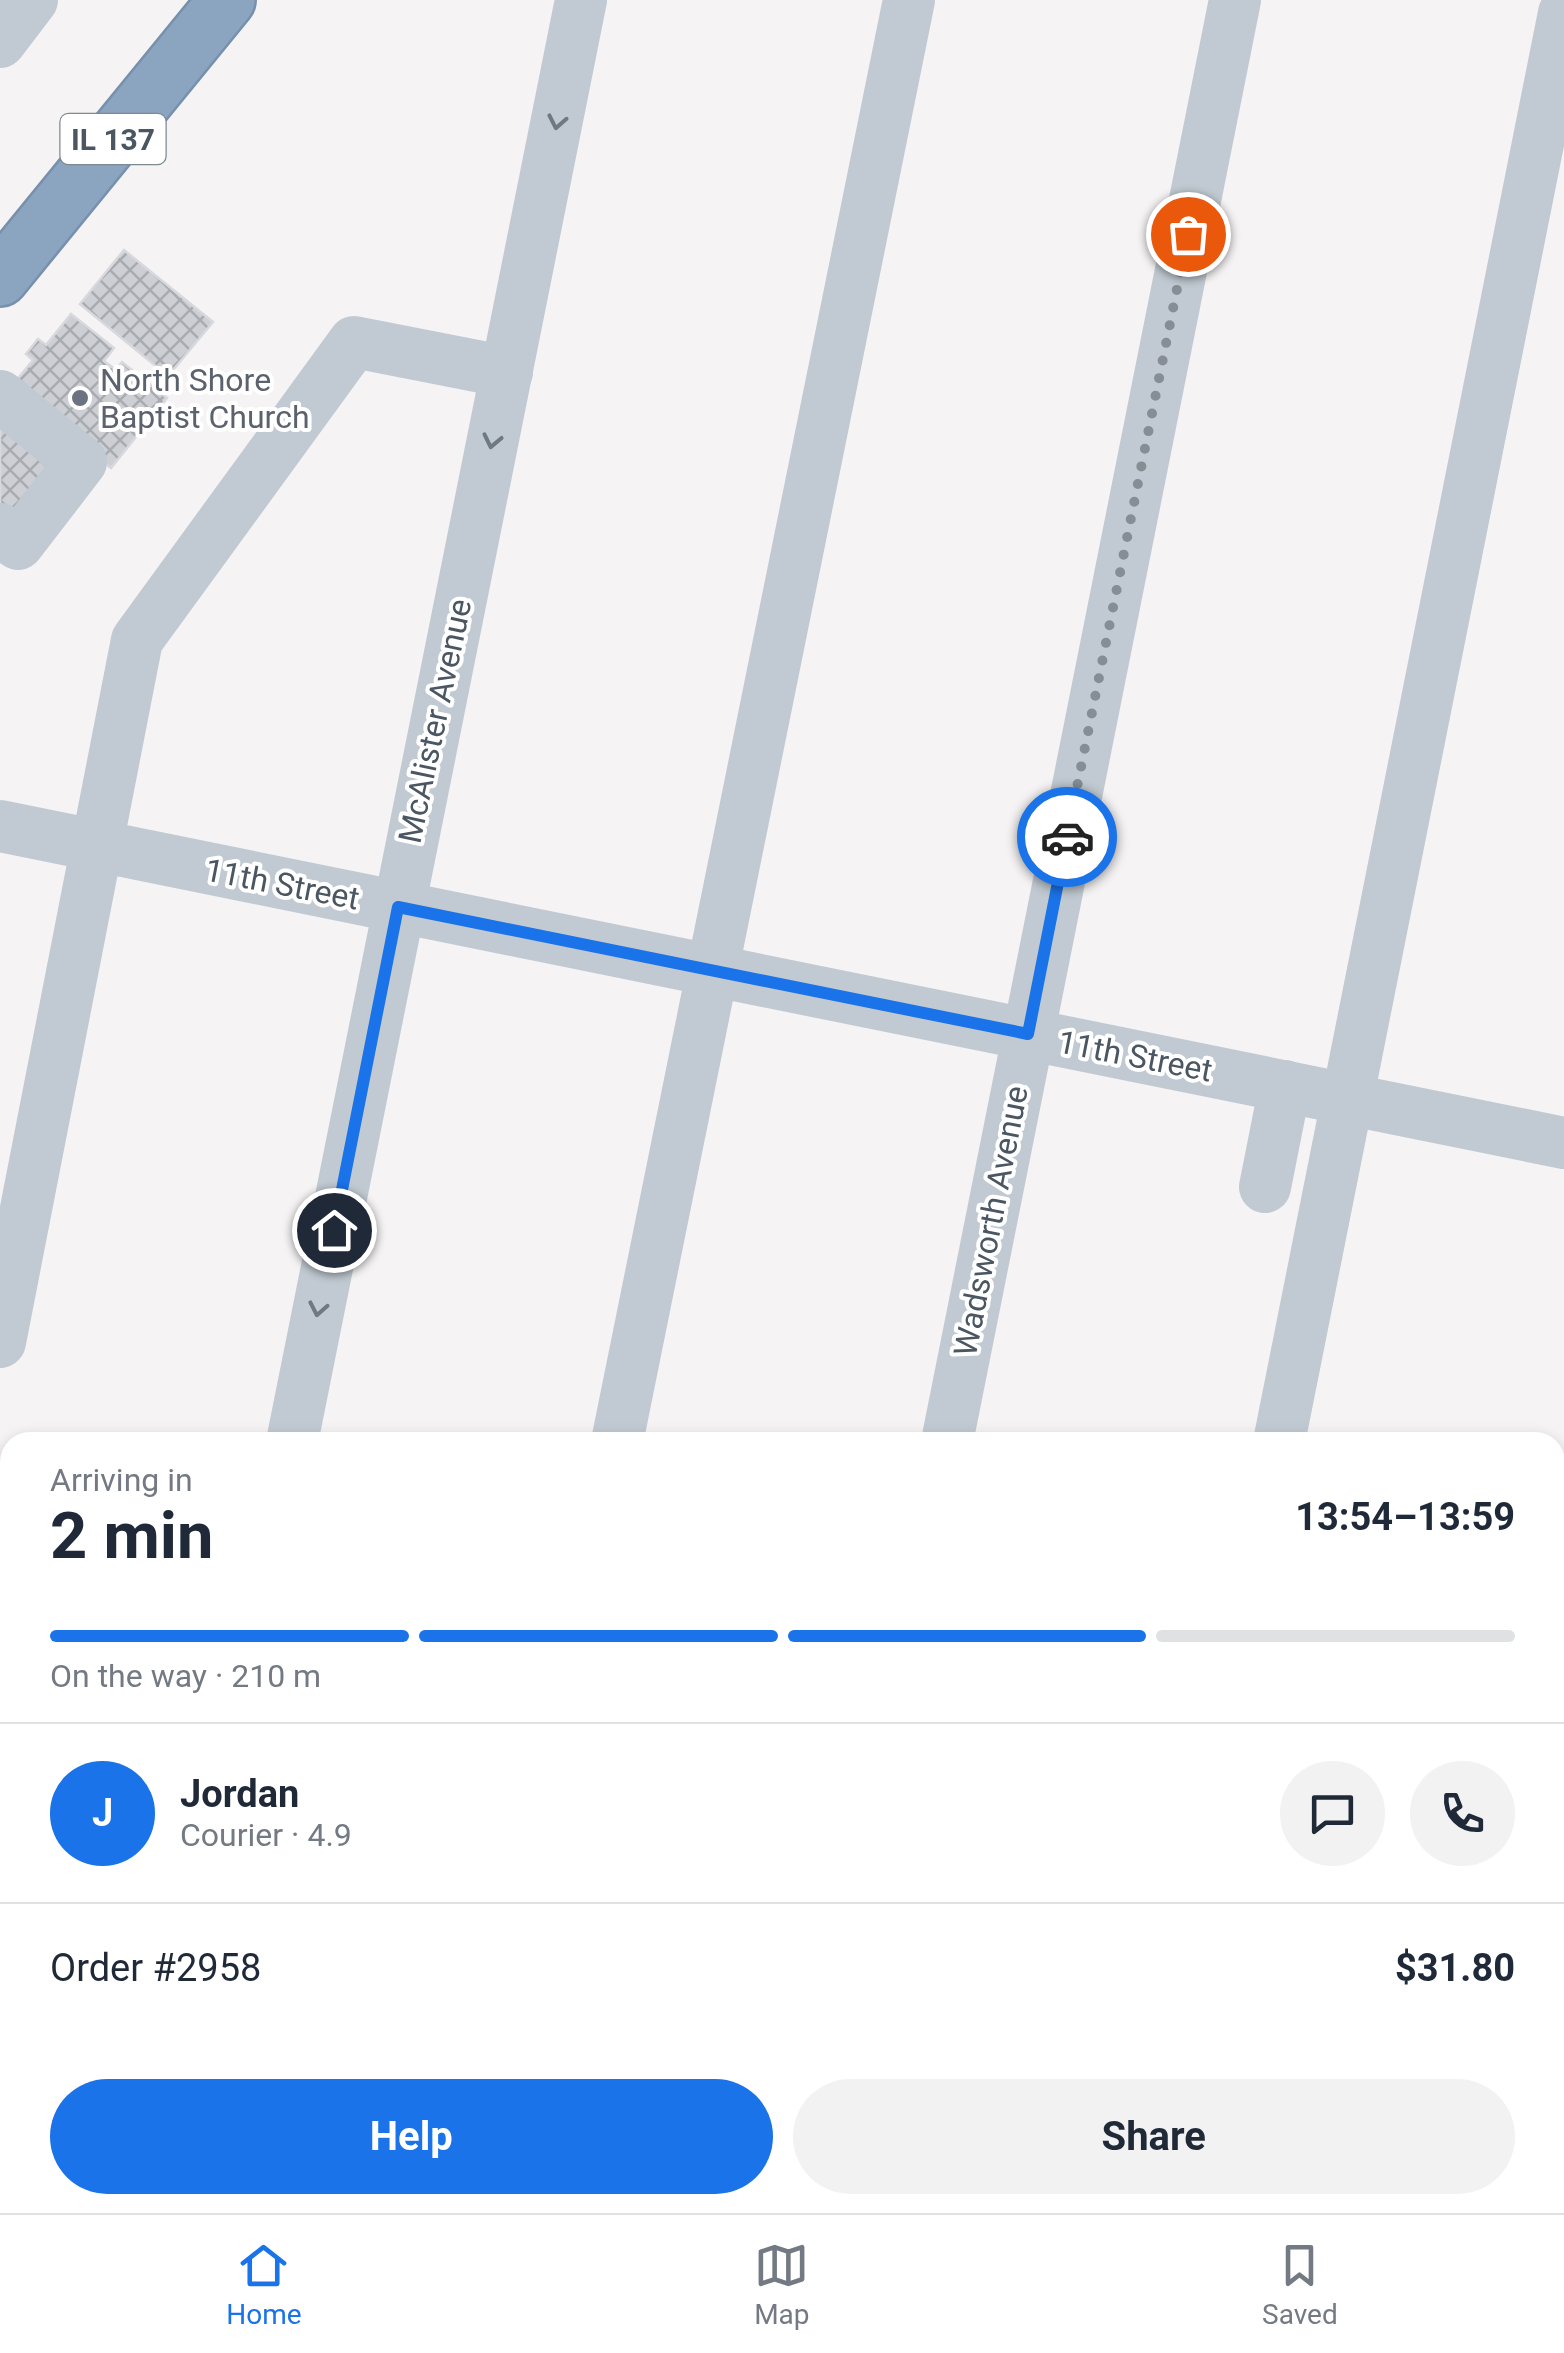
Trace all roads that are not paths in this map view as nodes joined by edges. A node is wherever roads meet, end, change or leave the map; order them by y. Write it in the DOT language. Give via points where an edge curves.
graph roads {
  1 [pos="32,0"];
  2 [pos="227,0"];
  3 [pos="582,0"];
  4 [pos="909,0"];
  5 [pos="1236,0"];
  6 [pos="1564,13"];
  7 [pos="0,42"];
  8 [pos="0,278"];
  9 [pos="506,372"];
  10 [pos="0,396"];
  11 [pos="0,529"];
  12 [pos="0,826"];
  13 [pos="95,846"];
  14 [pos="398,907"];
  15 [pos="714,971"];
  16 [pos="1028,1034"];
  17 [pos="1285,1086"];
  18 [pos="1362,1102"];
  19 [pos="1564,1143"];
  20 [pos="1265,1187"];
  21 [pos="1354,1200"];
  22 [pos="0,1342"];
  23 [pos="294,1432"];
  24 [pos="619,1432"];
  25 [pos="949,1432"];
  26 [pos="1280,1432"];
  1 -- 7 [label="street"];
  2 -- 8 [label="highway, IL 137"];
  3 -- 9 [label="street, McAlister Avenue, one-way"];
  4 -- 15 [label="street"];
  5 -- 16 [label="street, Wadsworth Avenue"];
  6 -- 18 [label="street"];
  9 -- 13 [label="street" via="354,342 136,640"];
  9 -- 14 [label="street, McAlister Avenue, one-way"];
  10 -- 11 [label="street" via="81,462 18,544"];
  12 -- 13 [label="street, 11th Street"];
  13 -- 14 [label="street, 11th Street"];
  13 -- 22 [label="street"];
  14 -- 15 [label="street, 11th Street"];
  14 -- 23 [label="street, McAlister Avenue, one-way"];
  15 -- 16 [label="street, 11th Street"];
  15 -- 24 [label="street"];
  16 -- 17 [label="street, 11th Street"];
  16 -- 25 [label="street, Wadsworth Avenue"];
  17 -- 18 [label="street, 11th Street"];
  17 -- 20 [label="street"];
  18 -- 19 [label="street, 11th Street"];
  18 -- 21 [label="street"];
  18 -- 26 [label="street"];
}
